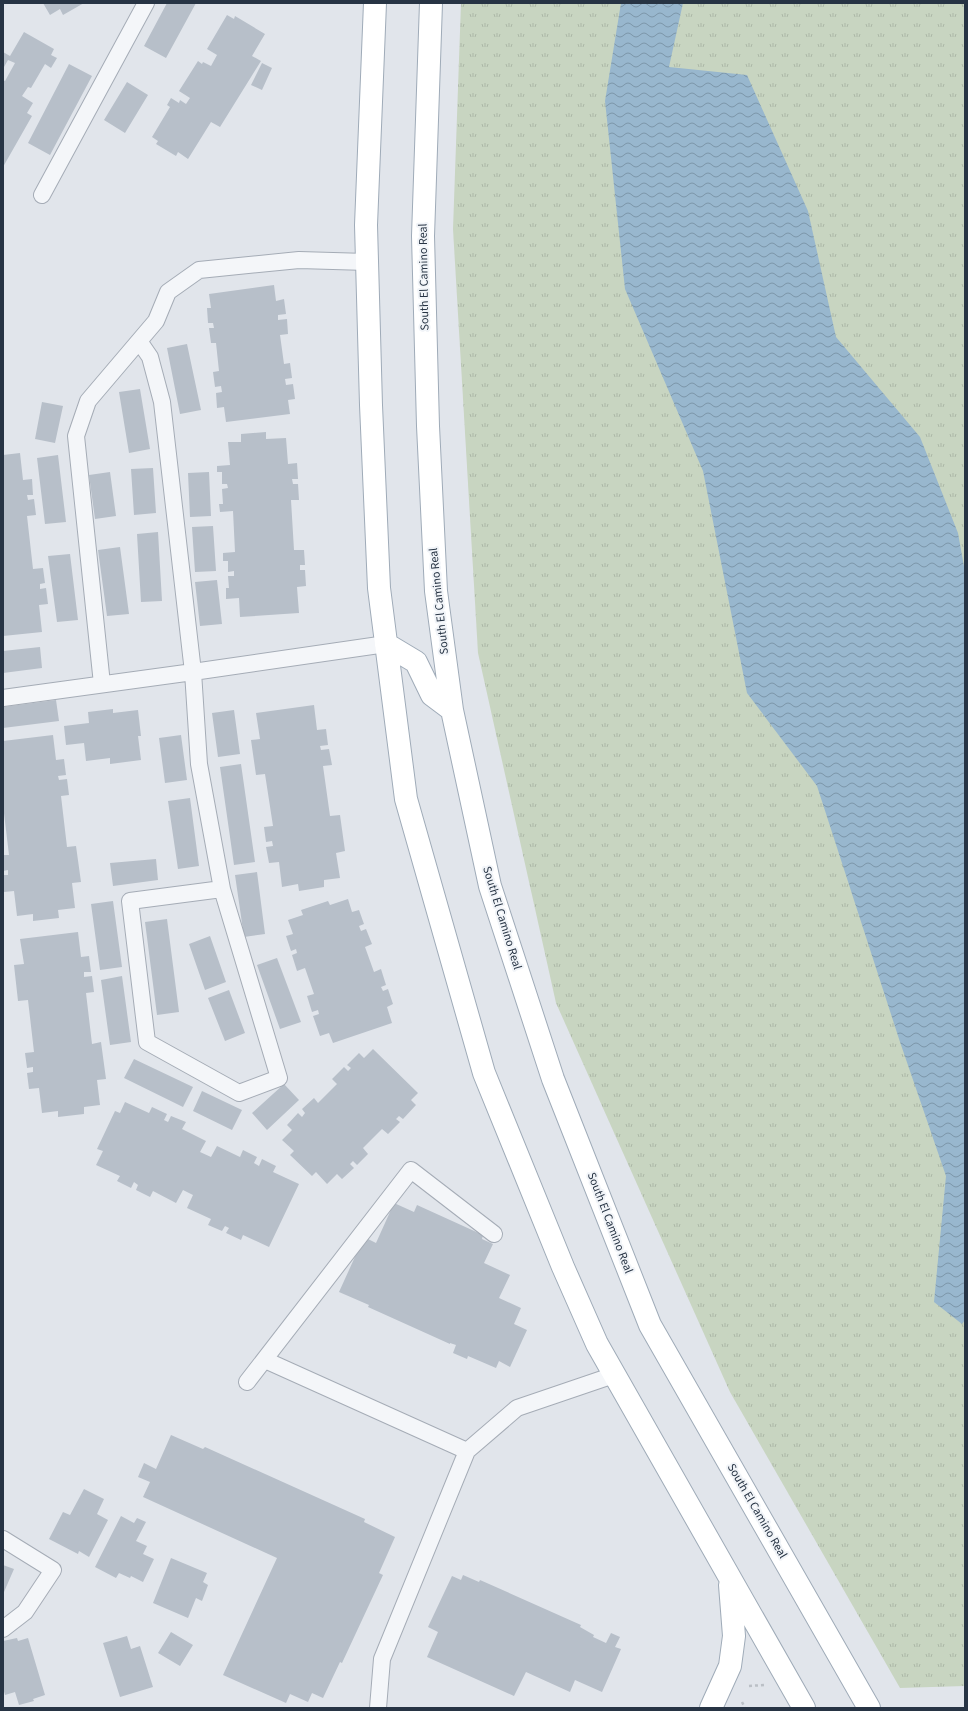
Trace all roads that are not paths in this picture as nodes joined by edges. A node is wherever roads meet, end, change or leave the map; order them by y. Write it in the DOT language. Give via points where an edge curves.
graph roads {
  1 [pos="146,3"];
  2 [pos="375,3"];
  3 [pos="431,3"];
  4 [pos="42,195"];
  5 [pos="367,262"];
  6 [pos="139,341"];
  7 [pos="386,644"];
  8 [pos="193,672"];
  9 [pos="102,684"];
  10 [pos="3,698"];
  11 [pos="452,710"];
  12 [pos="222,889"];
  13 [pos="494,1234"];
  14 [pos="265,1360"];
  15 [pos="614,1375"];
  16 [pos="247,1382"];
  17 [pos="467,1451"];
  18 [pos="3,1539"];
  19 [pos="730,1578"];
  20 [pos="3,1629"];
  21 [pos="378,1708"];
  22 [pos="711,1708"];
  23 [pos="804,1708"];
  24 [pos="869,1708"];
  1 -- 4 [label="lane"];
  2 -- 5 [label="main road" via="366,225"];
  3 -- 11 [label="main road, South El Camino Real" via="423,236 428,426 436,591"];
  5 -- 6 [label="lane" via="299,260 199,270 168,292 156,321"];
  5 -- 7 [label="main road" via="379,588"];
  6 -- 8 [label="lane" via="150,357 162,402"];
  6 -- 9 [label="lane" via="88,401 76,436"];
  7 -- 8 [label="lane"];
  7 -- 11 [label="main road" via="416,662 432,695"];
  7 -- 15 [label="main road" via="406,799 484,1073 563,1267 597,1344"];
  8 -- 9 [label="lane"];
  8 -- 12 [label="lane" via="199,764"];
  9 -- 10 [label="lane"];
  11 -- 24 [label="main road, South El Camino Real" via="490,886 553,1079 650,1325"];
  12 -- 12 [label="lane" via="279,1078 239,1093 148,1042 130,901"];
  13 -- 14 [label="lane" via="411,1170"];
  14 -- 16 [label="lane"];
  14 -- 17 [label="lane"];
  15 -- 17 [label="lane" via="517,1408"];
  15 -- 19 [label="main road"];
  17 -- 21 [label="lane" via="382,1659"];
  18 -- 20 [label="lane" via="53,1570 25,1612"];
  19 -- 22 [label="main road" via="734,1636 729,1669"];
  19 -- 23 [label="main road"];
}
